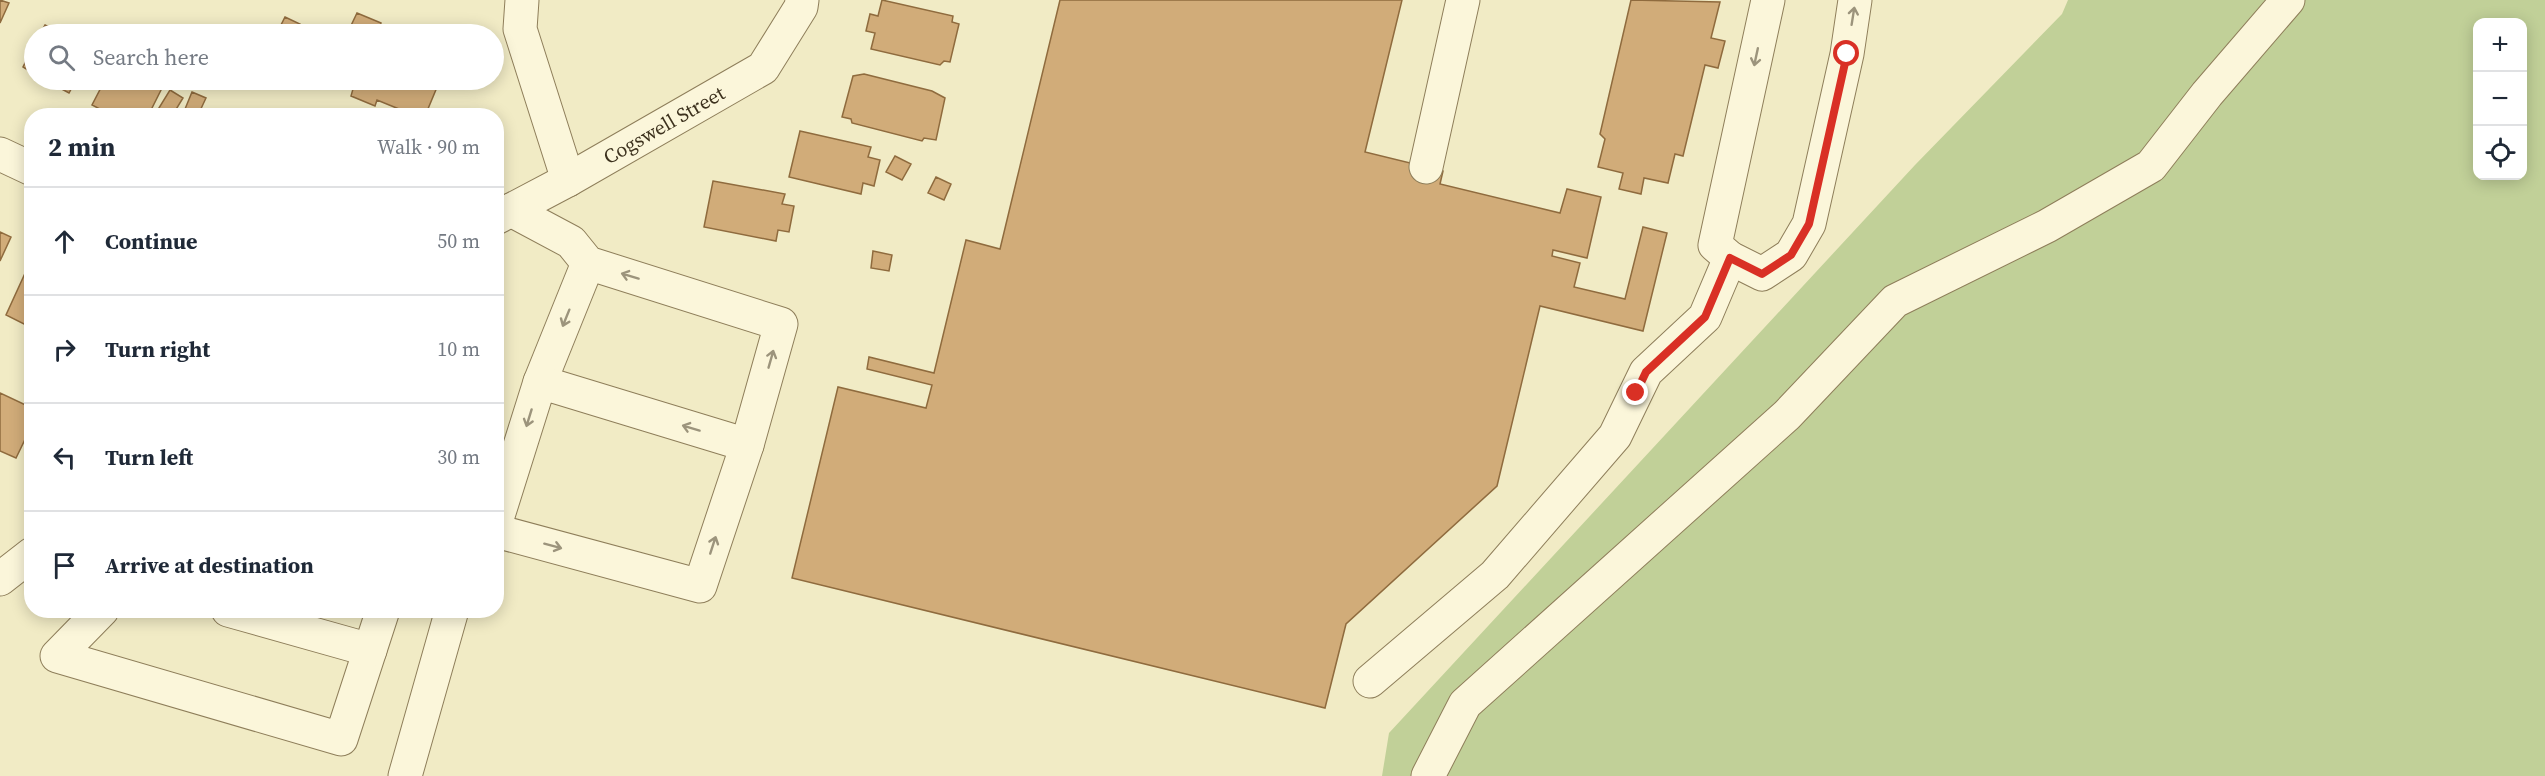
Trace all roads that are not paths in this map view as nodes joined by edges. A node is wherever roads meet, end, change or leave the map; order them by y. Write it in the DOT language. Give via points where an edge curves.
graph roads {
  1 [pos="522,0"];
  2 [pos="802,0"];
  3 [pos="1463,0"];
  4 [pos="1768,0"];
  5 [pos="1856,0"];
  6 [pos="2288,0"];
  7 [pos="0,154"];
  8 [pos="24,165"];
  9 [pos="1426,167"];
  10 [pos="568,180"];
  11 [pos="504,214"];
  12 [pos="1730,258"];
  13 [pos="588,263"];
  14 [pos="540,382"];
  15 [pos="747,445"];
  16 [pos="504,497"];
  17 [pos="504,533"];
  18 [pos="24,560"];
  19 [pos="0,579"];
  20 [pos="94,618"];
  21 [pos="258,618"];
  22 [pos="380,618"];
  23 [pos="450,618"];
  24 [pos="370,650"];
  25 [pos="1370,681"];
  26 [pos="405,776"];
  27 [pos="1428,776"];
  1 -- 10 [label="street" via="520,29"];
  2 -- 10 [label="street, Cogswell Street" via="763,68"];
  3 -- 9 [label="street"];
  4 -- 12 [label="street, one-way" via="1715,245"];
  12 -- 5 [label="street, one-way" via="1762,274 1791,255 1809,224"];
  6 -- 27 [label="street" via="2151,166 2047,226 1895,301 1787,415 1465,704"];
  7 -- 8 [label="street"];
  10 -- 11 [label="street, Cogswell Street"];
  11 -- 13 [label="street" via="570,242"];
  12 -- 25 [label="street" via="1705,317 1646,372 1615,436 1495,575"];
  13 -- 14 [label="street, one-way"];
  15 -- 13 [label="street, one-way" via="781,324"];
  15 -- 14 [label="street, one-way"];
  14 -- 16 [label="street, one-way"];
  17 -- 15 [label="street, one-way" via="700,586"];
  18 -- 19 [label="street"];
  20 -- 24 [label="street" via="57,656 341,739"];
  21 -- 24 [label="street"];
  22 -- 24 [label="street"];
  23 -- 26 [label="street"];
}
